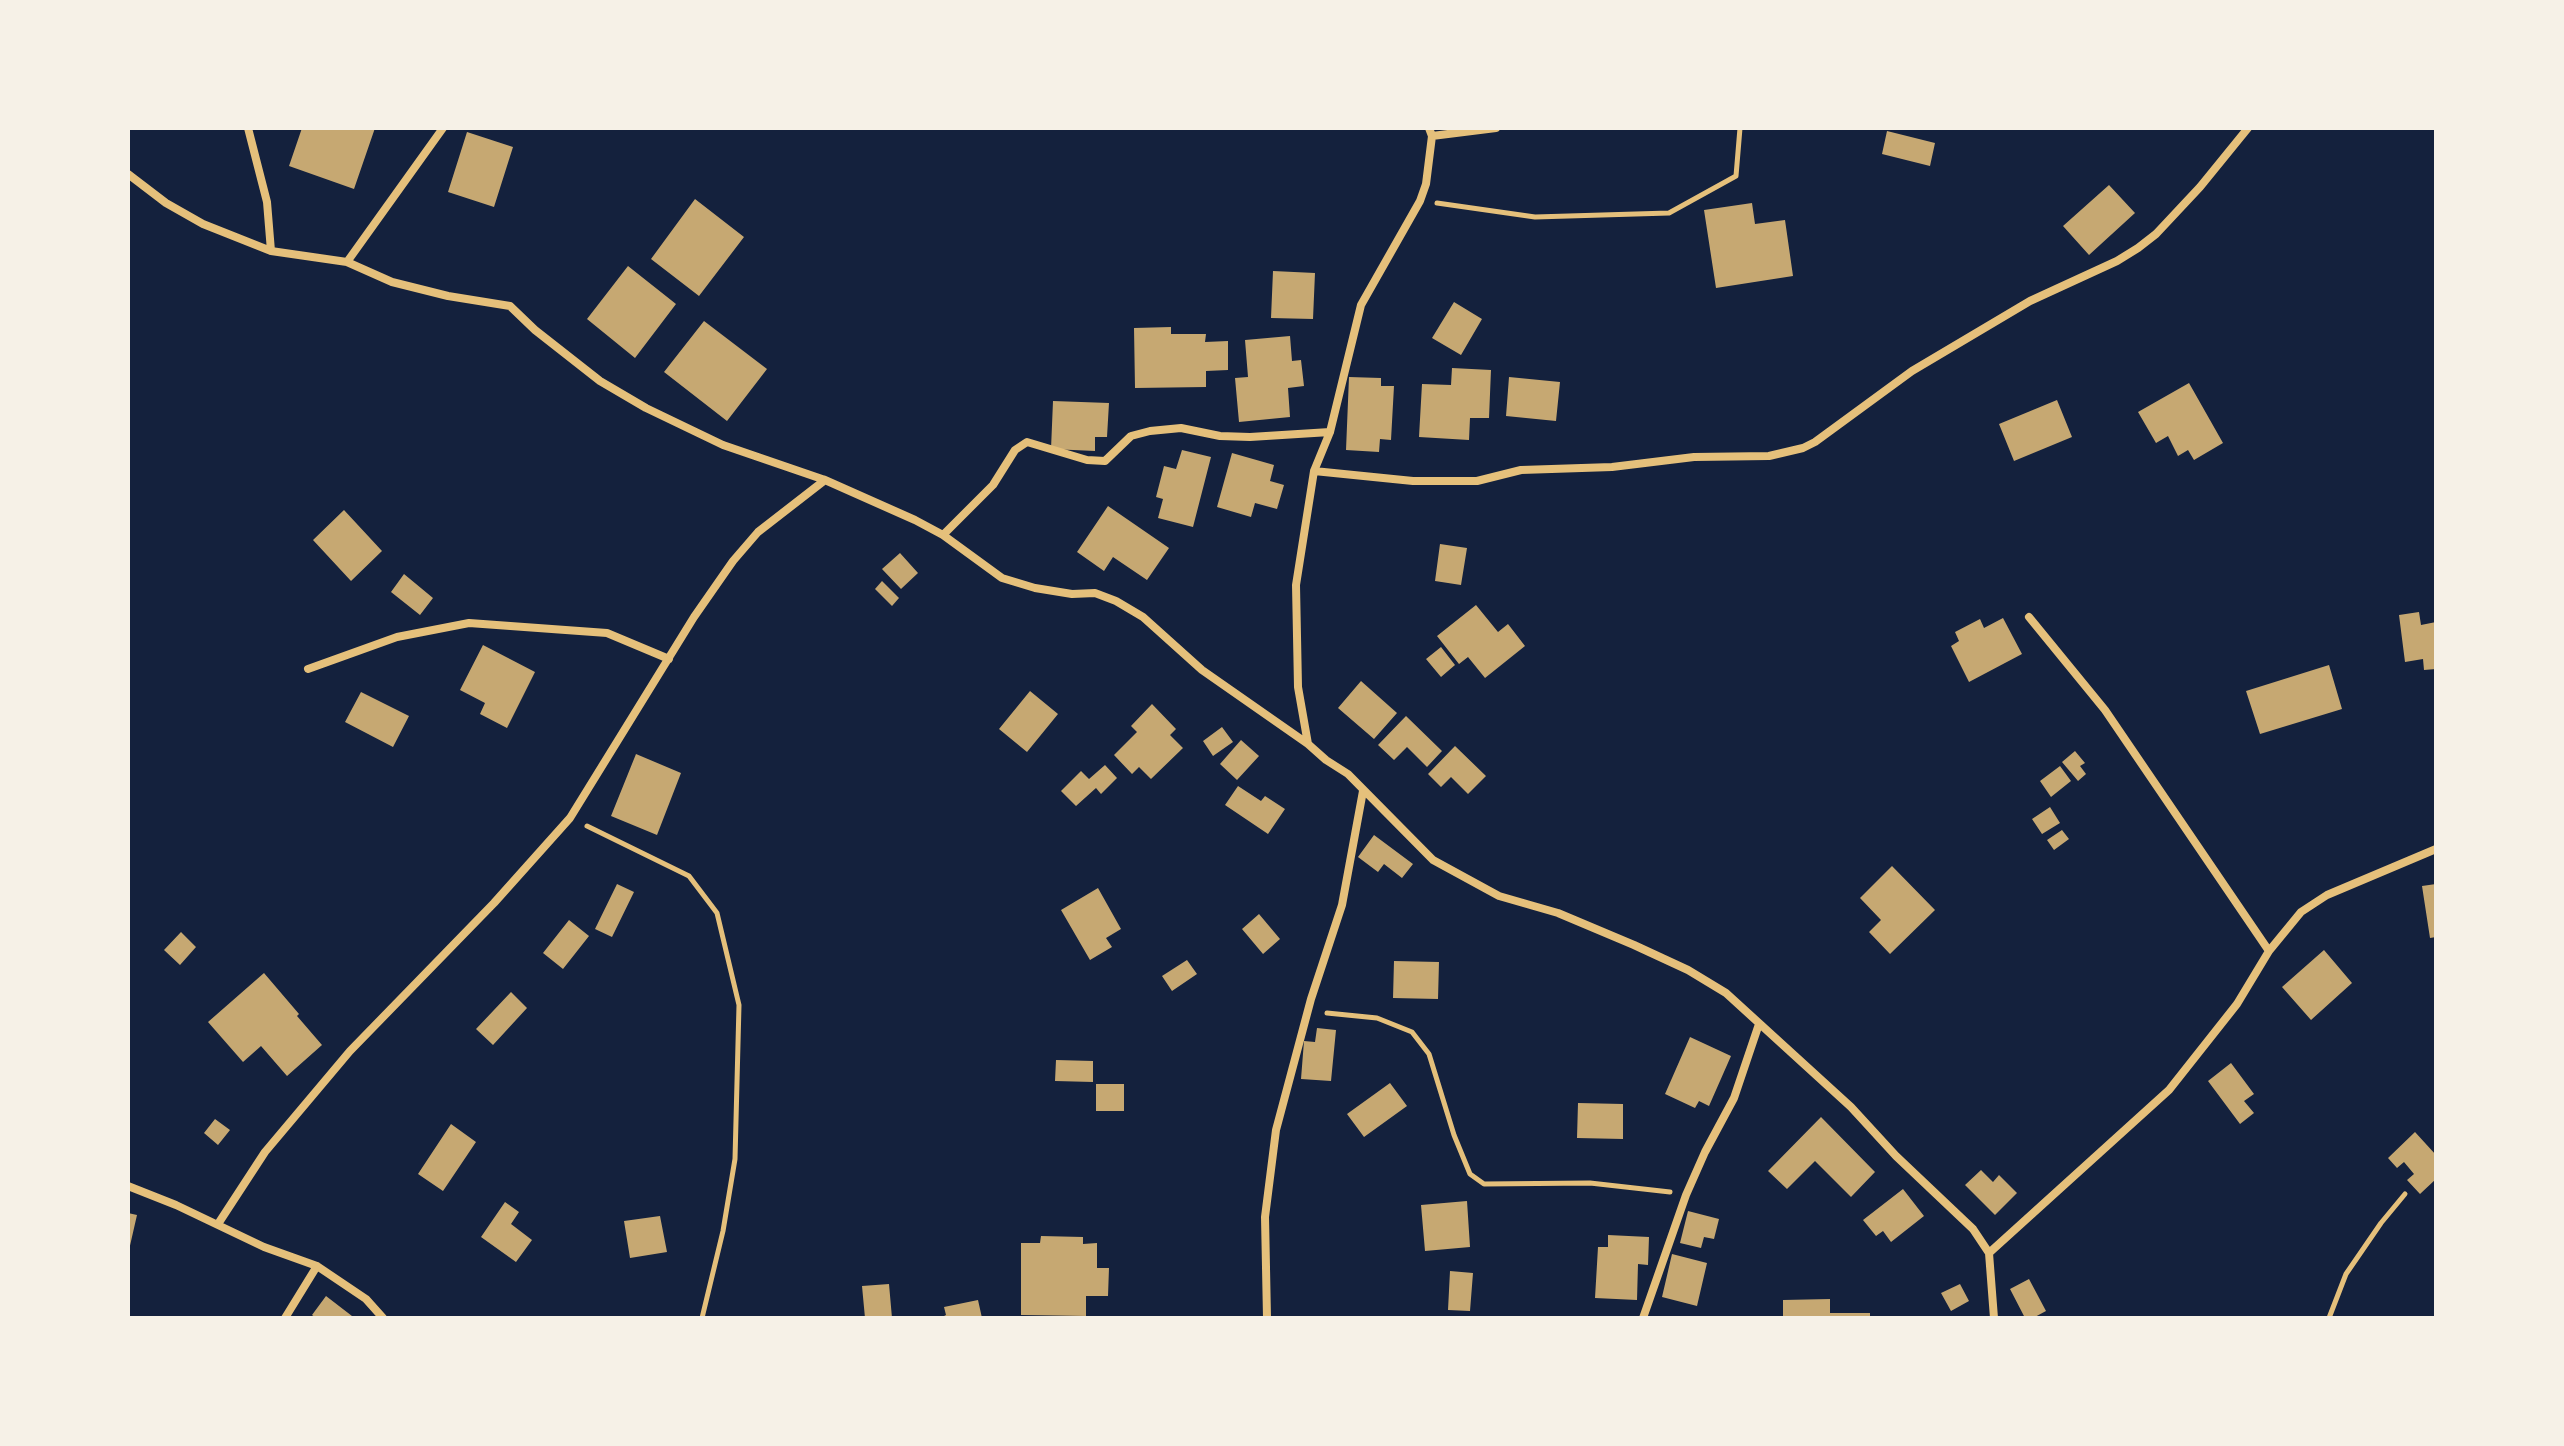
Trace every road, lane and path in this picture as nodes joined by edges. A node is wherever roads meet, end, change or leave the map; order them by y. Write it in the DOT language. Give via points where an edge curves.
graph roads {
  1 [pos="248,128"];
  2 [pos="443,128"];
  3 [pos="1496,128"];
  4 [pos="1740,128"];
  5 [pos="2248,128"];
  6 [pos="1431,132"];
  7 [pos="128,174"];
  8 [pos="1420,201"];
  9 [pos="271,251"];
  10 [pos="347,262"];
  11 [pos="1330,432"];
  12 [pos="1314,471"];
  13 [pos="825,480"];
  14 [pos="943,535"];
  15 [pos="2029,617"];
  16 [pos="669,659"];
  17 [pos="308,669"];
  18 [pos="1308,744"];
  19 [pos="1363,791"];
  20 [pos="570,818"];
  21 [pos="2436,849"];
  22 [pos="2269,951"];
  23 [pos="1308,1011"];
  24 [pos="1759,1024"];
  25 [pos="128,1186"];
  26 [pos="2405,1194"];
  27 [pos="1686,1195"];
  28 [pos="218,1224"];
  29 [pos="1989,1253"];
  30 [pos="317,1266"];
  31 [pos="285,1318"];
  32 [pos="383,1318"];
  33 [pos="702,1318"];
  34 [pos="1267,1318"];
  35 [pos="1643,1318"];
  36 [pos="1994,1318"];
  37 [pos="2329,1318"];
  1 -- 9 [label="street" via="267,202"];
  2 -- 10 [label="street"];
  3 -- 6 [label="street"];
  4 -- 8 [label="path" via="1736,176 1669,213 1535,217"];
  5 -- 12 [label="street" via="2200,187 2138,248 2030,301 1912,371 1803,448 1769,456 1521,470 1477,481"];
  6 -- 8 [label="street"];
  7 -- 9 [label="street" via="203,224"];
  8 -- 11 [label="street" via="1361,305"];
  9 -- 10 [label="street"];
  10 -- 13 [label="street" via="392,282 510,306 600,381 646,408 723,445"];
  11 -- 12 [label="street"];
  11 -- 14 [label="street" via="1250,437 1181,428 1150,431 1131,436 1105,461 1027,442"];
  12 -- 18 [label="street" via="1296,585 1298,687"];
  13 -- 14 [label="street"];
  13 -- 16 [label="street" via="758,532"];
  14 -- 18 [label="street" via="1002,578 1116,601 1143,617 1213,679"];
  15 -- 22 [label="street" via="2105,710"];
  16 -- 17 [label="street" via="607,633 469,623 397,637"];
  16 -- 20 [label="street"];
  18 -- 19 [label="street"];
  19 -- 23 [label="street" via="1342,905"];
  19 -- 24 [label="street" via="1443,866 1499,896 1558,913 1688,970 1726,993"];
  20 -- 28 [label="street" via="350,1051 265,1152"];
  20 -- 33 [label="path" via="689,876 717,913 739,1005 735,1159"];
  21 -- 22 [label="street" via="2327,895 2301,912"];
  22 -- 29 [label="street" via="2237,1004 2169,1090"];
  23 -- 27 [label="path" via="1377,1018 1412,1032 1429,1054 1470,1174 1484,1184 1590,1183"];
  23 -- 34 [label="street" via="1269,1177"];
  24 -- 27 [label="street" via="1734,1098"];
  24 -- 29 [label="street" via="1851,1107 1973,1229"];
  25 -- 28 [label="street"];
  26 -- 37 [label="path" via="2346,1274"];
  27 -- 35 [label="street"];
  28 -- 30 [label="street"];
  29 -- 36 [label="street"];
  30 -- 31 [label="street"];
  30 -- 32 [label="street" via="366,1299"];
}
